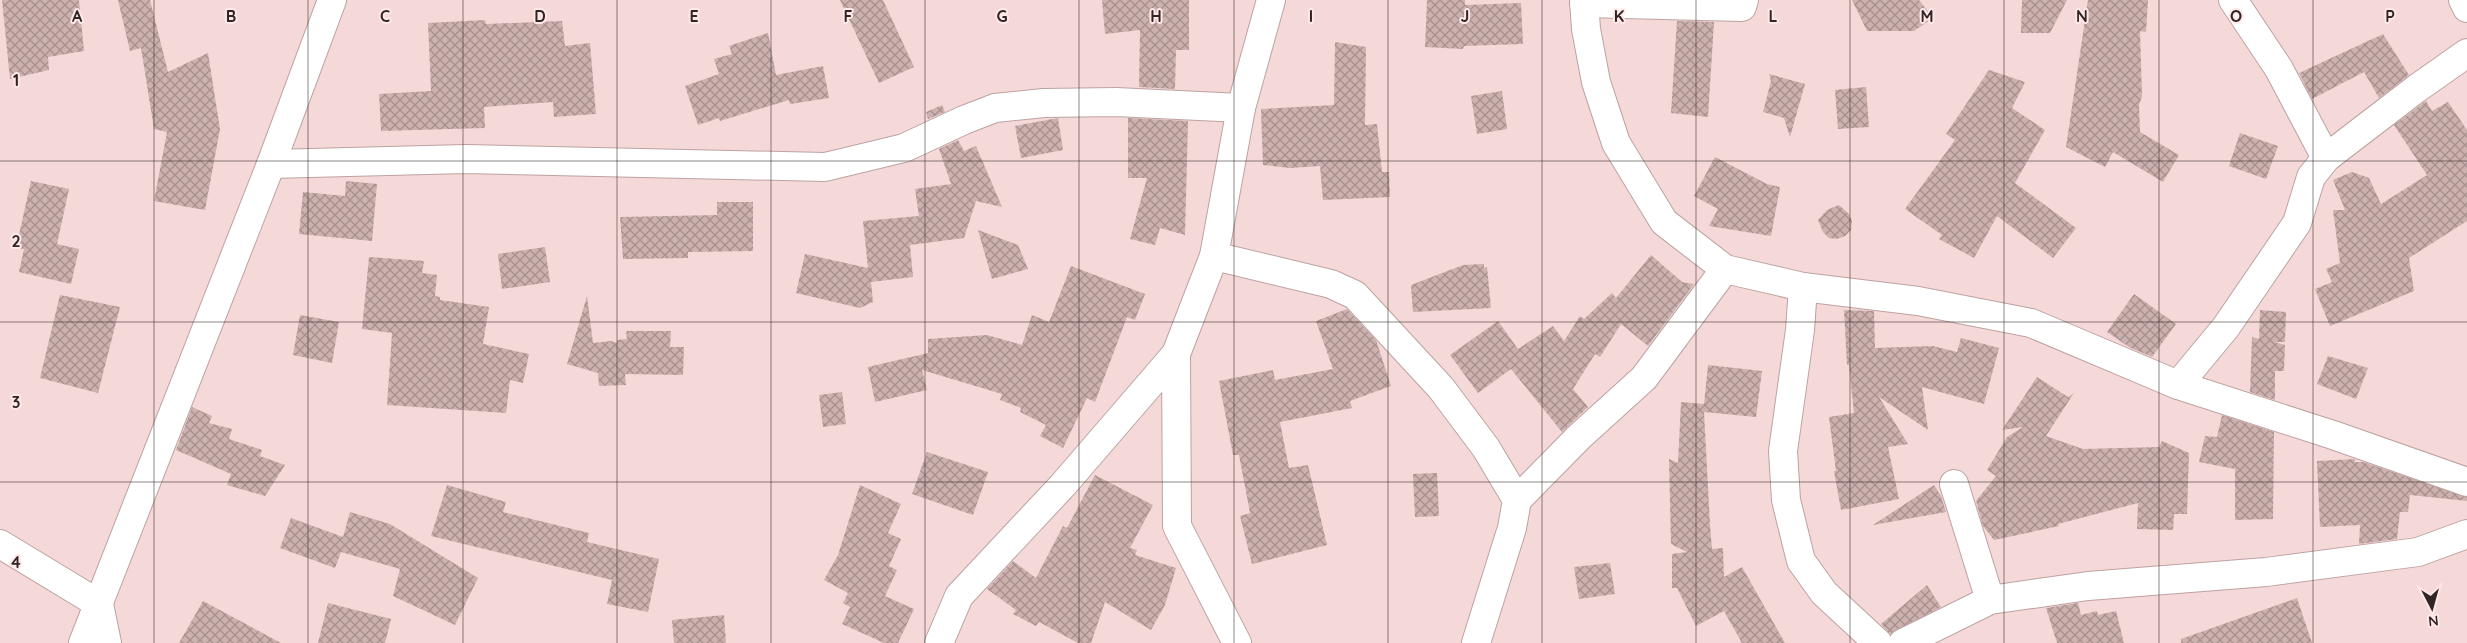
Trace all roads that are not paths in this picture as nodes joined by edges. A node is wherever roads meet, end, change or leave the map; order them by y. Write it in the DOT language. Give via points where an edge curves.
graph roads {
  1 [pos="332,0"];
  2 [pos="1271,0"];
  3 [pos="1744,0"];
  4 [pos="2232,0"];
  5 [pos="2463,0"];
  6 [pos="1584,2"];
  7 [pos="2467,8"];
  8 [pos="2467,53"];
  9 [pos="1241,108"];
  10 [pos="2326,158"];
  11 [pos="270,164"];
  12 [pos="1214,256"];
  13 [pos="1725,269"];
  14 [pos="1803,287"];
  15 [pos="1176,354"];
  16 [pos="2178,385"];
  17 [pos="2467,482"];
  18 [pos="1954,484"];
  19 [pos="1517,500"];
  20 [pos="2467,534"];
  21 [pos="0,544"];
  22 [pos="1990,600"];
  23 [pos="99,604"];
  24 [pos="83,643"];
  25 [pos="107,643"];
  26 [pos="939,643"];
  27 [pos="1237,643"];
  28 [pos="1476,643"];
  29 [pos="1878,643"];
  30 [pos="1903,643"];
  1 -- 11 [label="street"];
  2 -- 9 [label="street"];
  3 -- 6 [label="street" via="1742,7"];
  4 -- 10 [label="street" via="2279,69"];
  5 -- 7 [label="street"];
  6 -- 13 [label="street" via="1596,82 1616,143 1664,222"];
  8 -- 10 [label="street"];
  9 -- 11 [label="street" via="1116,102 995,108 904,148 825,166 466,159"];
  9 -- 12 [label="street"];
  10 -- 16 [label="street" via="2311,177 2298,223 2226,327"];
  11 -- 23 [label="street"];
  12 -- 15 [label="street"];
  12 -- 19 [label="street" via="1331,284 1355,295 1441,388 1486,448"];
  13 -- 14 [label="street"];
  13 -- 19 [label="street" via="1644,378"];
  14 -- 16 [label="street" via="1918,301 2030,323"];
  14 -- 29 [label="street" via="1783,451 1786,500 1801,561 1824,593"];
  15 -- 26 [label="street" via="1063,485 959,596"];
  15 -- 27 [label="street" via="1177,526"];
  16 -- 17 [label="street"];
  18 -- 22 [label="street"];
  19 -- 28 [label="street" via="1512,528"];
  20 -- 22 [label="street" via="2418,552 2266,572 2088,586"];
  21 -- 23 [label="street"];
  22 -- 30 [label="street"];
  23 -- 24 [label="street"];
  23 -- 25 [label="street"];
}
